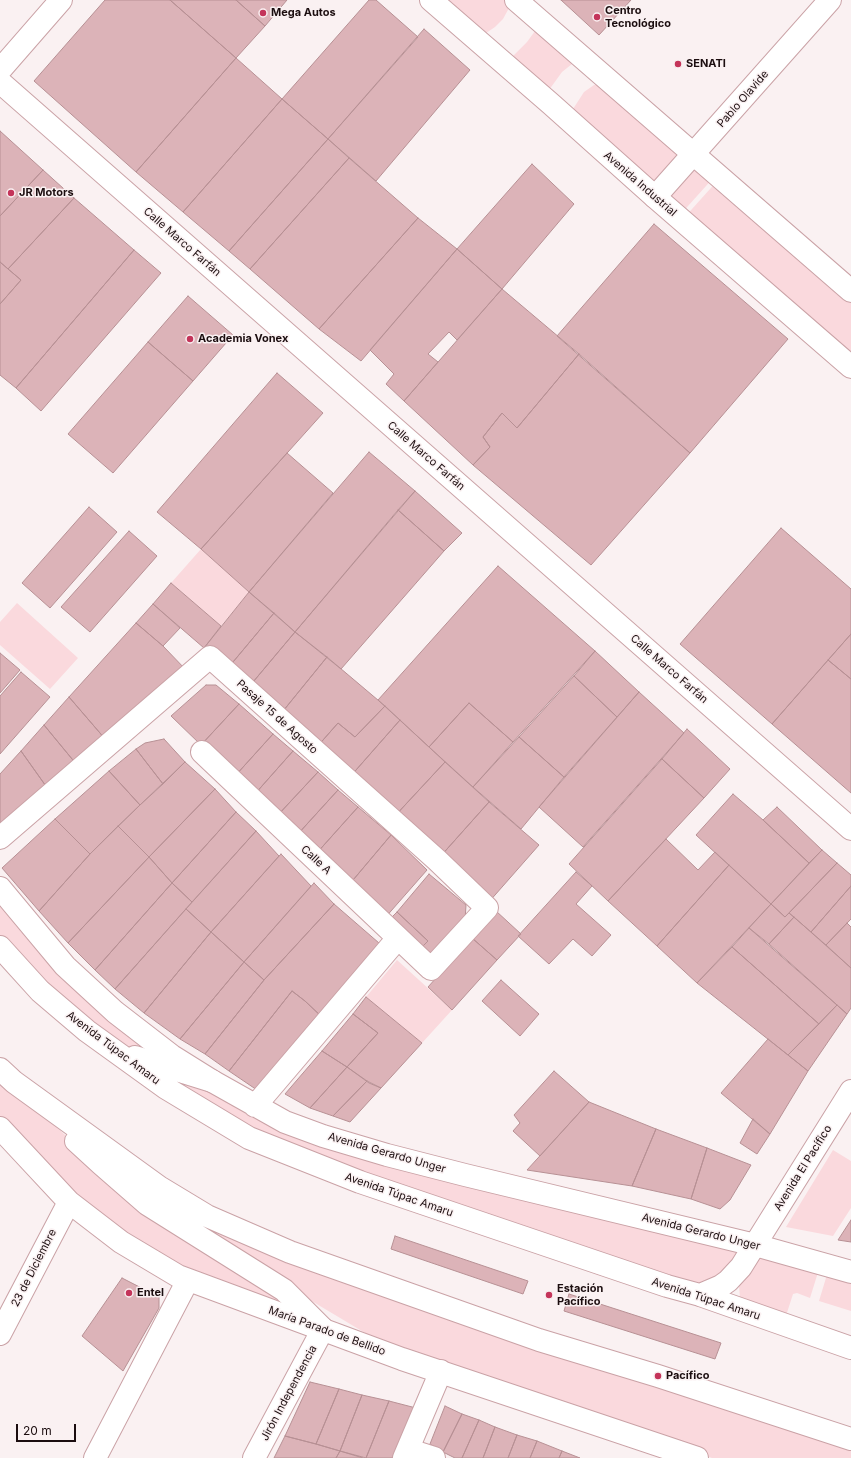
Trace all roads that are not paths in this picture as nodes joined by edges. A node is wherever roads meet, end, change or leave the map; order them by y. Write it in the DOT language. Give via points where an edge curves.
graph roads {
  1 [pos="61,0"];
  2 [pos="431,0"];
  3 [pos="516,0"];
  4 [pos="830,0"];
  5 [pos="0,70"];
  6 [pos="0,82"];
  7 [pos="695,154"];
  8 [pos="655,197"];
  9 [pos="851,291"];
  10 [pos="851,367"];
  11 [pos="202,752"];
  12 [pos="851,829"];
  13 [pos="0,838"];
  14 [pos="0,888"];
  15 [pos="398,938"];
  16 [pos="0,947"];
  17 [pos="431,969"];
  18 [pos="111,1050"];
  19 [pos="7,1075"];
  20 [pos="212,1082"];
  21 [pos="851,1091"];
  22 [pos="255,1106"];
  23 [pos="0,1128"];
  24 [pos="69,1202"];
  25 [pos="750,1253"];
  26 [pos="851,1272"];
  27 [pos="188,1280"];
  28 [pos="700,1295"];
  29 [pos="749,1313"];
  30 [pos="323,1329"];
  31 [pos="0,1334"];
  32 [pos="851,1348"];
  33 [pos="441,1372"];
  34 [pos="851,1440"];
  35 [pos="407,1454"];
  36 [pos="95,1458"];
  37 [pos="254,1458"];
  38 [pos="434,1458"];
  39 [pos="698,1458"];
  1 -- 5 [label="street"];
  2 -- 8 [label="street, Avenida Industrial"];
  3 -- 7 [label="street"];
  4 -- 7 [label="street, Pablo Olavide"];
  6 -- 12 [label="street, Calle Marco Farfán"];
  7 -- 8 [label="street, Pablo Olavide"];
  7 -- 9 [label="street"];
  8 -- 10 [label="street, Avenida Industrial"];
  11 -- 15 [label="street, Calle A"];
  13 -- 17 [label="street, Pasaje 15 de Agosto" via="210,657 438,860 487,908"];
  14 -- 20 [label="street, Avenida Gerardo Unger" via="65,966 84,984 115,1012 172,1056"];
  15 -- 17 [label="street, Calle A"];
  15 -- 22 [label="street"];
  16 -- 18 [label="street, Avenida Túpac Amaru" via="40,991"];
  18 -- 20 [label="street"];
  18 -- 28 [label="street, Avenida Túpac Amaru" via="166,1088 249,1138 360,1182"];
  19 -- 30 [label="street" via="147,1204 284,1290"];
  19 -- 34 [label="street" via="159,1187 201,1213 290,1252 540,1340"];
  20 -- 22 [label="street, Avenida Gerardo Unger"];
  21 -- 25 [label="street, Avenida El Pacífico"];
  22 -- 25 [label="street, Avenida Gerardo Unger" via="285,1122 323,1136"];
  23 -- 24 [label="street, María Parado de Bellido"];
  24 -- 27 [label="street, María Parado de Bellido" via="121,1242"];
  24 -- 31 [label="street, 23 de Diciembre"];
  25 -- 26 [label="street, Avenida Gerardo Unger"];
  25 -- 28 [label="street, Avenida El Pacífico" via="728,1281"];
  25 -- 29 [label="street, Avenida El Pacífico" via="738,1276 736,1292 740,1304"];
  27 -- 30 [label="street, María Parado de Bellido"];
  27 -- 36 [label="street"];
  28 -- 29 [label="street, Avenida Túpac Amaru"];
  29 -- 32 [label="street, Avenida Túpac Amaru"];
  30 -- 33 [label="street, María Parado de Bellido"];
  30 -- 37 [label="street, Jirón Independencia"];
  33 -- 35 [label="street"];
  33 -- 39 [label="street, María Parado de Bellido"];
  35 -- 38 [label="street"];
}
